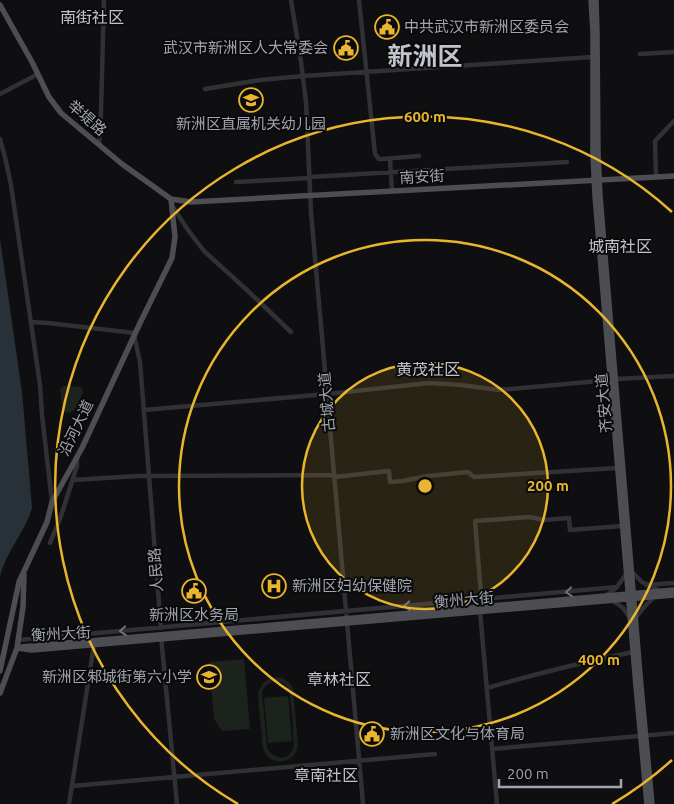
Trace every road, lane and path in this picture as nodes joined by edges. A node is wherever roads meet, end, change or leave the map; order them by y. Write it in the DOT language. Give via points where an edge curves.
graph roads {
  1 [pos="104,0"];
  2 [pos="291,0"];
  3 [pos="359,0"];
  4 [pos="591,0"];
  5 [pos="596,0"];
  6 [pos="0,5"];
  7 [pos="674,52"];
  8 [pos="640,54"];
  9 [pos="593,57"];
  10 [pos="367,72"];
  11 [pos="38,74"];
  12 [pos="303,76"];
  13 [pos="206,89"];
  14 [pos="0,94"];
  15 [pos="674,122"];
  16 [pos="0,139"];
  17 [pos="99,145"];
  18 [pos="419,156"];
  19 [pos="390,159"];
  20 [pos="567,162"];
  21 [pos="391,172"];
  22 [pos="674,176"];
  23 [pos="310,177"];
  24 [pos="656,177"];
  25 [pos="597,180"];
  26 [pos="236,182"];
  27 [pos="392,191"];
  28 [pos="310,196"];
  29 [pos="171,199"];
  30 [pos="172,206"];
  31 [pos="31,322"];
  32 [pos="291,332"];
  33 [pos="134,334"];
  34 [pos="674,376"];
  35 [pos="612,380"];
  36 [pos="327,394"];
  37 [pos="144,410"];
  38 [pos="77,457"];
  39 [pos="617,468"];
  40 [pos="149,476"];
  41 [pos="334,476"];
  42 [pos="73,480"];
  43 [pos="52,502"];
  44 [pos="622,526"];
  45 [pos="50,543"];
  46 [pos="628,571"];
  47 [pos="24,573"];
  48 [pos="674,583"];
  49 [pos="646,585"];
  50 [pos="617,587"];
  51 [pos="674,590"];
  52 [pos="657,594"];
  53 [pos="674,595"];
  54 [pos="631,596"];
  55 [pos="609,598"];
  56 [pos="481,606"];
  57 [pos="346,617"];
  58 [pos="632,618"];
  59 [pos="161,633"];
  60 [pos="18,640"];
  61 [pos="94,645"];
  62 [pos="17,648"];
  63 [pos="633,652"];
  64 [pos="0,671"];
  65 [pos="487,688"];
  66 [pos="0,693"];
  67 [pos="674,733"];
  68 [pos="643,736"];
  69 [pos="492,749"];
  70 [pos="435,754"];
  71 [pos="359,761"];
  72 [pos="174,778"];
  73 [pos="72,786"];
  74 [pos="69,804"];
  75 [pos="177,804"];
  76 [pos="363,804"];
  77 [pos="497,804"];
  78 [pos="647,804"];
  79 [pos="652,804"];
  1 -- 17 [label="street"];
  2 -- 12 [label="street, 古城大道"];
  3 -- 10 [label="street"];
  4 -- 9 [label="main road, 齐安大道"];
  5 -- 25 [label="main road, 齐安大道"];
  6 -- 11 [label="main road, 举堤路"];
  7 -- 8 [label="street"];
  9 -- 10 [label="street"];
  9 -- 25 [label="main road, 齐安大道"];
  10 -- 12 [label="street"];
  10 -- 19 [label="street" via="375,154 379,159"];
  11 -- 14 [label="street"];
  11 -- 17 [label="main road, 举堤路" via="57,108"];
  12 -- 13 [label="street"];
  12 -- 23 [label="street, 古城大道"];
  15 -- 24 [label="street" via="655,142"];
  16 -- 31 [label="street" via="11,185"];
  17 -- 29 [label="main road, 举堤路"];
  18 -- 19 [label="street"];
  19 -- 21 [label="street"];
  20 -- 21 [label="street"];
  21 -- 23 [label="street"];
  21 -- 27 [label="street"];
  22 -- 24 [label="main road, 南安街"];
  23 -- 26 [label="street"];
  23 -- 28 [label="street, 古城大道"];
  24 -- 25 [label="main road, 南安街"];
  25 -- 27 [label="main road, 南安街"];
  25 -- 35 [label="main road, 齐安大道"];
  27 -- 28 [label="main road, 南安街"];
  28 -- 29 [label="main road, 南安街" via="191,202"];
  28 -- 36 [label="street, 古城大道"];
  29 -- 30 [label="main road, 沿河大道"];
  30 -- 32 [label="street" via="204,251"];
  30 -- 33 [label="main road, 沿河大道" via="176,238 172,258"];
  31 -- 33 [label="street"];
  31 -- 43 [label="street"];
  33 -- 37 [label="street, 人民路"];
  33 -- 38 [label="main road, 沿河大道"];
  34 -- 35 [label="street"];
  35 -- 36 [label="street" via="499,390 429,383"];
  35 -- 39 [label="main road, 齐安大道"];
  35 -- 46 [label="main road, 齐安大道"];
  36 -- 37 [label="street"];
  36 -- 41 [label="street, 古城大道"];
  37 -- 40 [label="street, 人民路"];
  38 -- 42 [label="street"];
  38 -- 43 [label="main road, 沿河大道"];
  39 -- 41 [label="street" via="474,477 468,472 390,482 388,471"];
  39 -- 44 [label="main road, 齐安大道"];
  40 -- 41 [label="street"];
  40 -- 42 [label="street"];
  40 -- 59 [label="street, 人民路"];
  41 -- 57 [label="street, 古城大道"];
  42 -- 45 [label="street"];
  43 -- 47 [label="main road, 沿河大道" via="47,522"];
  44 -- 46 [label="main road, 齐安大道"];
  44 -- 56 [label="street" via="570,530 569,518 544,520 530,516 475,521"];
  46 -- 49 [label="street"];
  46 -- 50 [label="street"];
  46 -- 54 [label="main road, 齐安大道"];
  47 -- 60 [label="main road"];
  47 -- 64 [label="main road, 沿河大道" via="16,594"];
  48 -- 49 [label="street"];
  49 -- 52 [label="street"];
  50 -- 55 [label="street"];
  50 -- 56 [label="street, one-way"];
  51 -- 52 [label="main road, 衡州大街"];
  52 -- 53 [label="main road, 衡州大街"];
  52 -- 54 [label="main road, 衡州大街"];
  52 -- 58 [label="street"];
  54 -- 55 [label="main road, 衡州大街"];
  54 -- 58 [label="main road, 齐安大道"];
  55 -- 56 [label="main road, 衡州大街"];
  55 -- 58 [label="street"];
  56 -- 57 [label="main road, 衡州大街"];
  56 -- 57 [label="street, one-way"];
  56 -- 65 [label="street"];
  57 -- 59 [label="main road, 衡州大街"];
  57 -- 59 [label="street"];
  57 -- 71 [label="street, 古城大道"];
  58 -- 63 [label="main road, 齐安大道"];
  58 -- 68 [label="main road, 齐安大道"];
  59 -- 60 [label="street, one-way"];
  59 -- 61 [label="main road, 衡州大街"];
  59 -- 62 [label="main road, 衡州大街"];
  59 -- 72 [label="street, 人民路"];
  60 -- 62 [label="main road"];
  61 -- 62 [label="main road, 衡州大街" via="32,650"];
  61 -- 73 [label="street"];
  62 -- 66 [label="main road"];
  63 -- 65 [label="street" via="577,663"];
  63 -- 68 [label="main road, 齐安大道"];
  65 -- 69 [label="street"];
  67 -- 68 [label="street"];
  68 -- 69 [label="street"];
  68 -- 78 [label="main road, 齐安大道"];
  68 -- 79 [label="main road, 齐安大道"];
  69 -- 77 [label="street"];
  70 -- 71 [label="street"];
  71 -- 72 [label="street"];
  71 -- 76 [label="street, 古城大道"];
  72 -- 73 [label="street"];
  72 -- 75 [label="street, 人民路"];
  73 -- 74 [label="street"];
}
